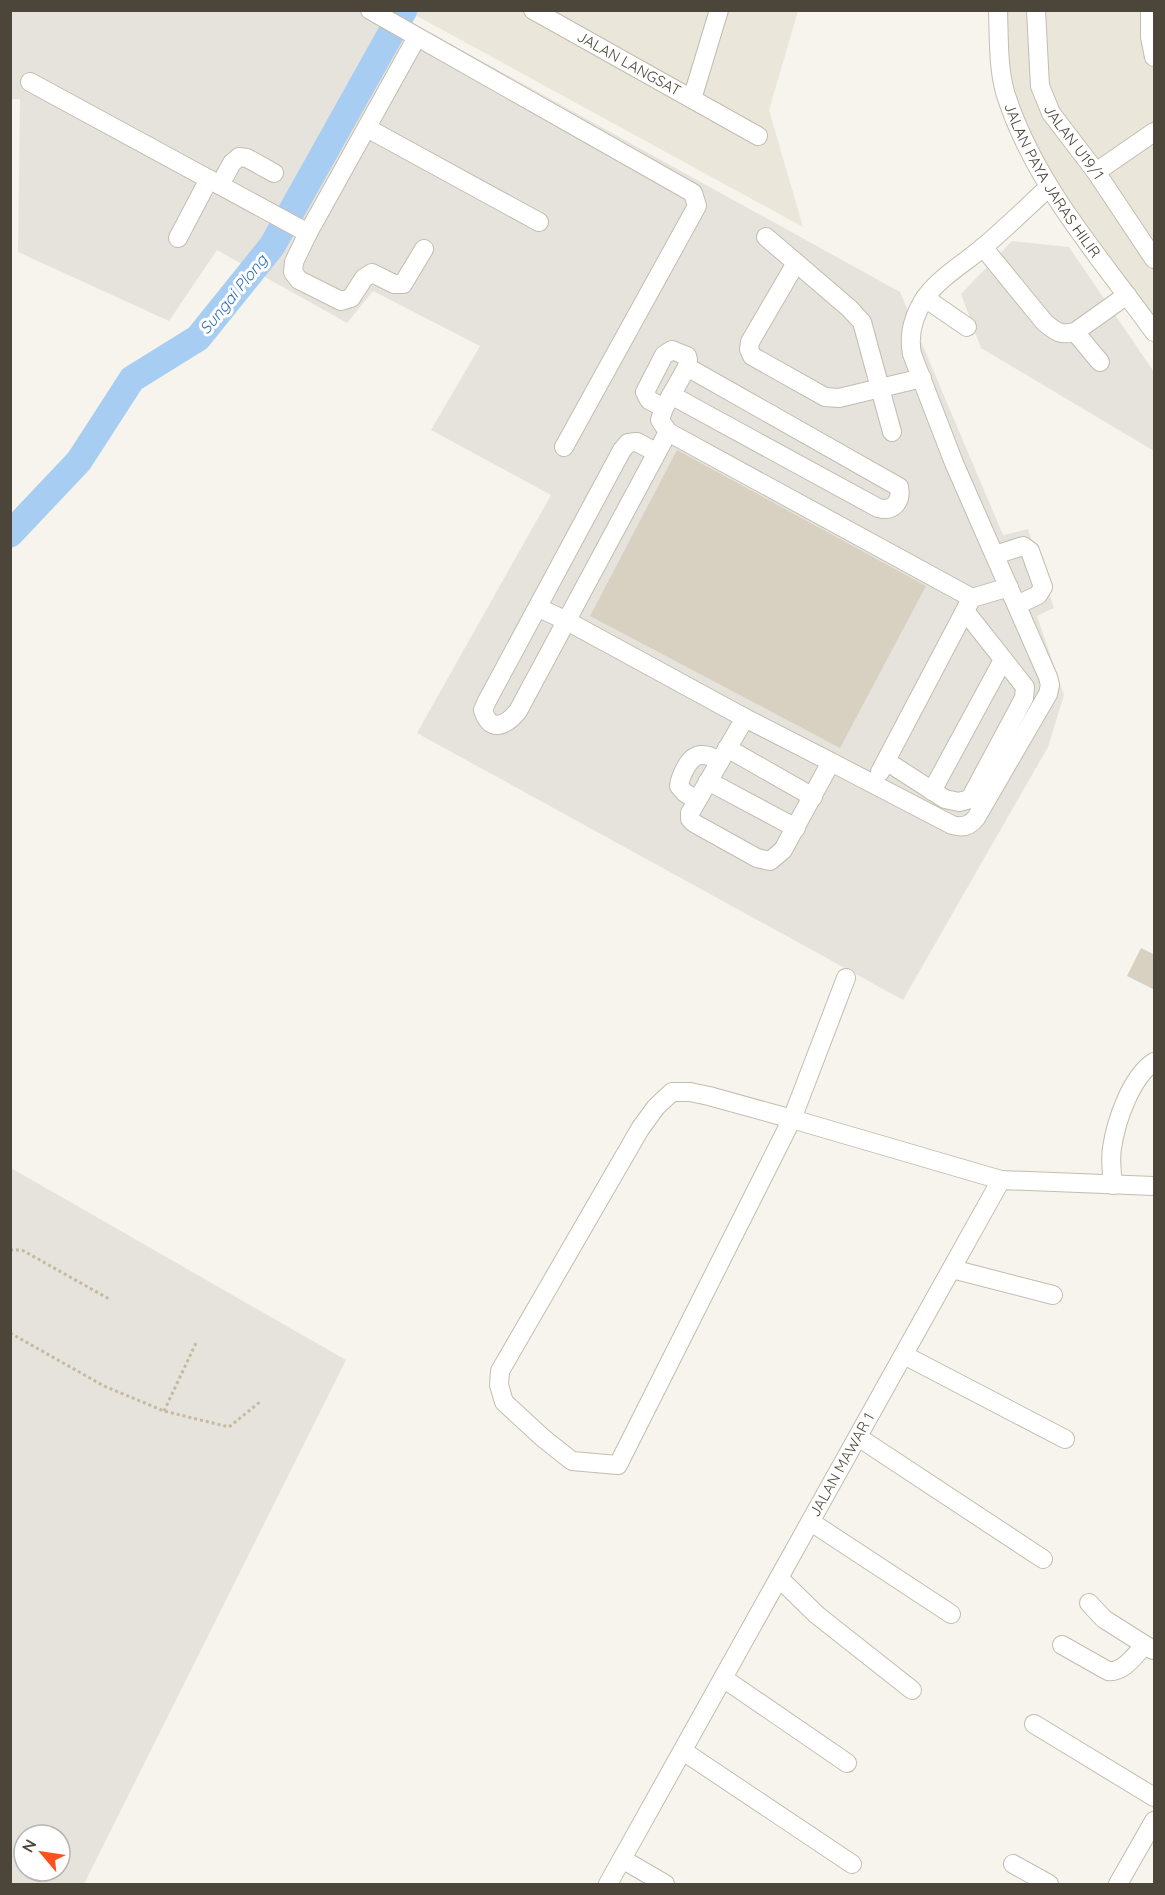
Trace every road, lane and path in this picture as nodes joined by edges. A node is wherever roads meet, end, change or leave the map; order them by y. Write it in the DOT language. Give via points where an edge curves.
graph roads {
  1 [pos="533,10"];
  2 [pos="719,10"];
  3 [pos="998,10"];
  4 [pos="1036,10"];
  5 [pos="1150,10"];
  6 [pos="371,11"];
  7 [pos="417,37"];
  8 [pos="1155,57"];
  9 [pos="30,82"];
  10 [pos="692,99"];
  11 [pos="367,128"];
  12 [pos="1155,132"];
  13 [pos="758,136"];
  14 [pos="1096,172"];
  15 [pos="274,173"];
  16 [pos="215,182"];
  17 [pos="1049,187"];
  18 [pos="539,222"];
  19 [pos="302,230"];
  20 [pos="766,237"];
  21 [pos="178,238"];
  22 [pos="983,247"];
  23 [pos="424,249"];
  24 [pos="1155,259"];
  25 [pos="796,263"];
  26 [pos="1127,294"];
  27 [pos="925,298"];
  28 [pos="967,327"];
  29 [pos="1075,332"];
  30 [pos="1155,332"];
  31 [pos="1100,362"];
  32 [pos="687,366"];
  33 [pos="922,378"];
  34 [pos="881,388"];
  35 [pos="667,402"];
  36 [pos="668,432"];
  37 [pos="892,432"];
  38 [pos="564,447"];
  39 [pos="657,453"];
  40 [pos="995,555"];
  41 [pos="1010,587"];
  42 [pos="968,604"];
  43 [pos="1017,605"];
  44 [pos="539,608"];
  45 [pos="567,621"];
  46 [pos="1003,660"];
  47 [pos="745,718"];
  48 [pos="724,754"];
  49 [pos="886,761"];
  50 [pos="831,762"];
  51 [pos="708,781"];
  52 [pos="874,785"];
  53 [pos="932,791"];
  54 [pos="813,797"];
  55 [pos="697,800"];
  56 [pos="796,828"];
  57 [pos="846,978"];
  58 [pos="1155,1062"];
  59 [pos="792,1119"];
  60 [pos="1001,1180"];
  61 [pos="1113,1185"];
  62 [pos="1155,1186"];
  63 [pos="10,1250"];
  64 [pos="952,1269"];
  65 [pos="1053,1296"];
  66 [pos="111,1300"];
  67 [pos="10,1333"];
  68 [pos="196,1343"];
  69 [pos="904,1355"];
  70 [pos="261,1401"];
  71 [pos="164,1411"];
  72 [pos="858,1437"];
  73 [pos="1065,1439"];
  74 [pos="811,1522"];
  75 [pos="1043,1559"];
  76 [pos="779,1578"];
  77 [pos="1089,1603"];
  78 [pos="951,1614"];
  79 [pos="1062,1645"];
  80 [pos="1149,1649"];
  81 [pos="723,1678"];
  82 [pos="912,1690"];
  83 [pos="1034,1724"];
  84 [pos="683,1751"];
  85 [pos="847,1763"];
  86 [pos="1155,1797"];
  87 [pos="1155,1821"];
  88 [pos="622,1859"];
  89 [pos="852,1864"];
  90 [pos="1013,1864"];
  91 [pos="608,1884"];
  92 [pos="664,1884"];
  93 [pos="1049,1884"];
  94 [pos="1118,1884"];
  1 -- 10 [label="street, JALAN LANGSAT"];
  2 -- 10 [label="street, JALAN LANGSAT"];
  3 -- 17 [label="street, JALAN PAYA JARAS HILIR" via="1005,90 1024,143"];
  4 -- 14 [label="street, JALAN U19/1" via="1040,86 1051,113"];
  5 -- 8 [label="street"];
  6 -- 7 [label="street"];
  7 -- 11 [label="street"];
  7 -- 38 [label="street" via="693,193 696,199 697,206"];
  9 -- 16 [label="street"];
  10 -- 13 [label="street, JALAN LANGSAT"];
  11 -- 18 [label="street"];
  11 -- 19 [label="street"];
  12 -- 14 [label="street"];
  14 -- 24 [label="street, JALAN U19/1"];
  15 -- 16 [label="street" via="238,157"];
  16 -- 19 [label="street"];
  16 -- 21 [label="street"];
  17 -- 22 [label="street"];
  17 -- 26 [label="street, JALAN PAYA JARAS HILIR"];
  19 -- 23 [label="street" via="293,272 299,280 341,301 351,298 372,273 394,284 403,284"];
  20 -- 25 [label="street"];
  22 -- 27 [label="street"];
  22 -- 29 [label="street" via="1045,323 1066,335"];
  25 -- 34 [label="street" via="862,322"];
  25 -- 34 [label="street" via="750,342 750,353 825,397 839,398"];
  26 -- 29 [label="street"];
  26 -- 30 [label="street, JALAN PAYA JARAS HILIR"];
  27 -- 28 [label="street"];
  27 -- 33 [label="street" via="911,330 910,343"];
  29 -- 31 [label="street"];
  32 -- 35 [label="street"];
  32 -- 35 [label="street" via="687,356 672,350 664,355 645,392 649,400"];
  32 -- 35 [label="street" via="899,488 900,495 893,507 878,508"];
  33 -- 34 [label="street"];
  33 -- 40 [label="street"];
  34 -- 37 [label="street"];
  35 -- 36 [label="street" via="660,420"];
  36 -- 39 [label="street"];
  36 -- 42 [label="street"];
  39 -- 44 [label="street" via="637,442 628,443"];
  39 -- 45 [label="street"];
  40 -- 41 [label="street"];
  40 -- 43 [label="street" via="1023,546 1030,551 1043,587 1038,595"];
  41 -- 42 [label="street"];
  41 -- 43 [label="street"];
  42 -- 46 [label="street"];
  42 -- 49 [label="street"];
  43 -- 52 [label="street" via="1050,685 973,822 963,827 952,825"];
  44 -- 45 [label="street"];
  44 -- 45 [label="street" via="483,710 490,722 505,724 518,711"];
  45 -- 47 [label="street"];
  46 -- 53 [label="street"];
  46 -- 53 [label="street" via="1025,687 1024,698 970,799 958,802"];
  47 -- 48 [label="street"];
  47 -- 50 [label="street"];
  48 -- 51 [label="street"];
  48 -- 54 [label="street"];
  48 -- 55 [label="street" via="699,754 690,759 679,786"];
  49 -- 52 [label="street"];
  49 -- 53 [label="street"];
  50 -- 52 [label="street"];
  50 -- 54 [label="street"];
  51 -- 55 [label="street"];
  51 -- 56 [label="street"];
  54 -- 56 [label="street"];
  55 -- 56 [label="street" via="690,813 694,823 763,861 770,861 783,850"];
  57 -- 59 [label="street"];
  58 -- 61 [label="street" via="1132,1088 1120,1116 1111,1150"];
  59 -- 59 [label="street" via="618,1465 572,1461 504,1402 500,1371 640,1128 672,1092 709,1096"];
  59 -- 60 [label="street"];
  60 -- 61 [label="street"];
  60 -- 64 [label="street, JALAN MAWAR 1"];
  61 -- 62 [label="street"];
  63 -- 66 [label="path" via="22,1250"];
  64 -- 65 [label="street"];
  64 -- 69 [label="street, JALAN MAWAR 1"];
  67 -- 71 [label="path" via="104,1386"];
  68 -- 71 [label="path"];
  69 -- 72 [label="street, JALAN MAWAR 1"];
  69 -- 73 [label="street"];
  70 -- 71 [label="path" via="229,1427"];
  72 -- 74 [label="street, JALAN MAWAR 1"];
  72 -- 75 [label="street"];
  74 -- 76 [label="street, JALAN MAWAR 1"];
  74 -- 78 [label="street"];
  76 -- 81 [label="street, JALAN MAWAR 1"];
  76 -- 82 [label="street" via="817,1615"];
  77 -- 80 [label="street" via="1104,1619"];
  79 -- 80 [label="street" via="1115,1672"];
  81 -- 84 [label="street, JALAN MAWAR 1"];
  81 -- 85 [label="street"];
  83 -- 86 [label="street"];
  84 -- 88 [label="street, JALAN MAWAR 1"];
  84 -- 89 [label="street"];
  87 -- 94 [label="street"];
  88 -- 91 [label="street, JALAN MAWAR 1"];
  88 -- 92 [label="street"];
  90 -- 93 [label="street"];
}
